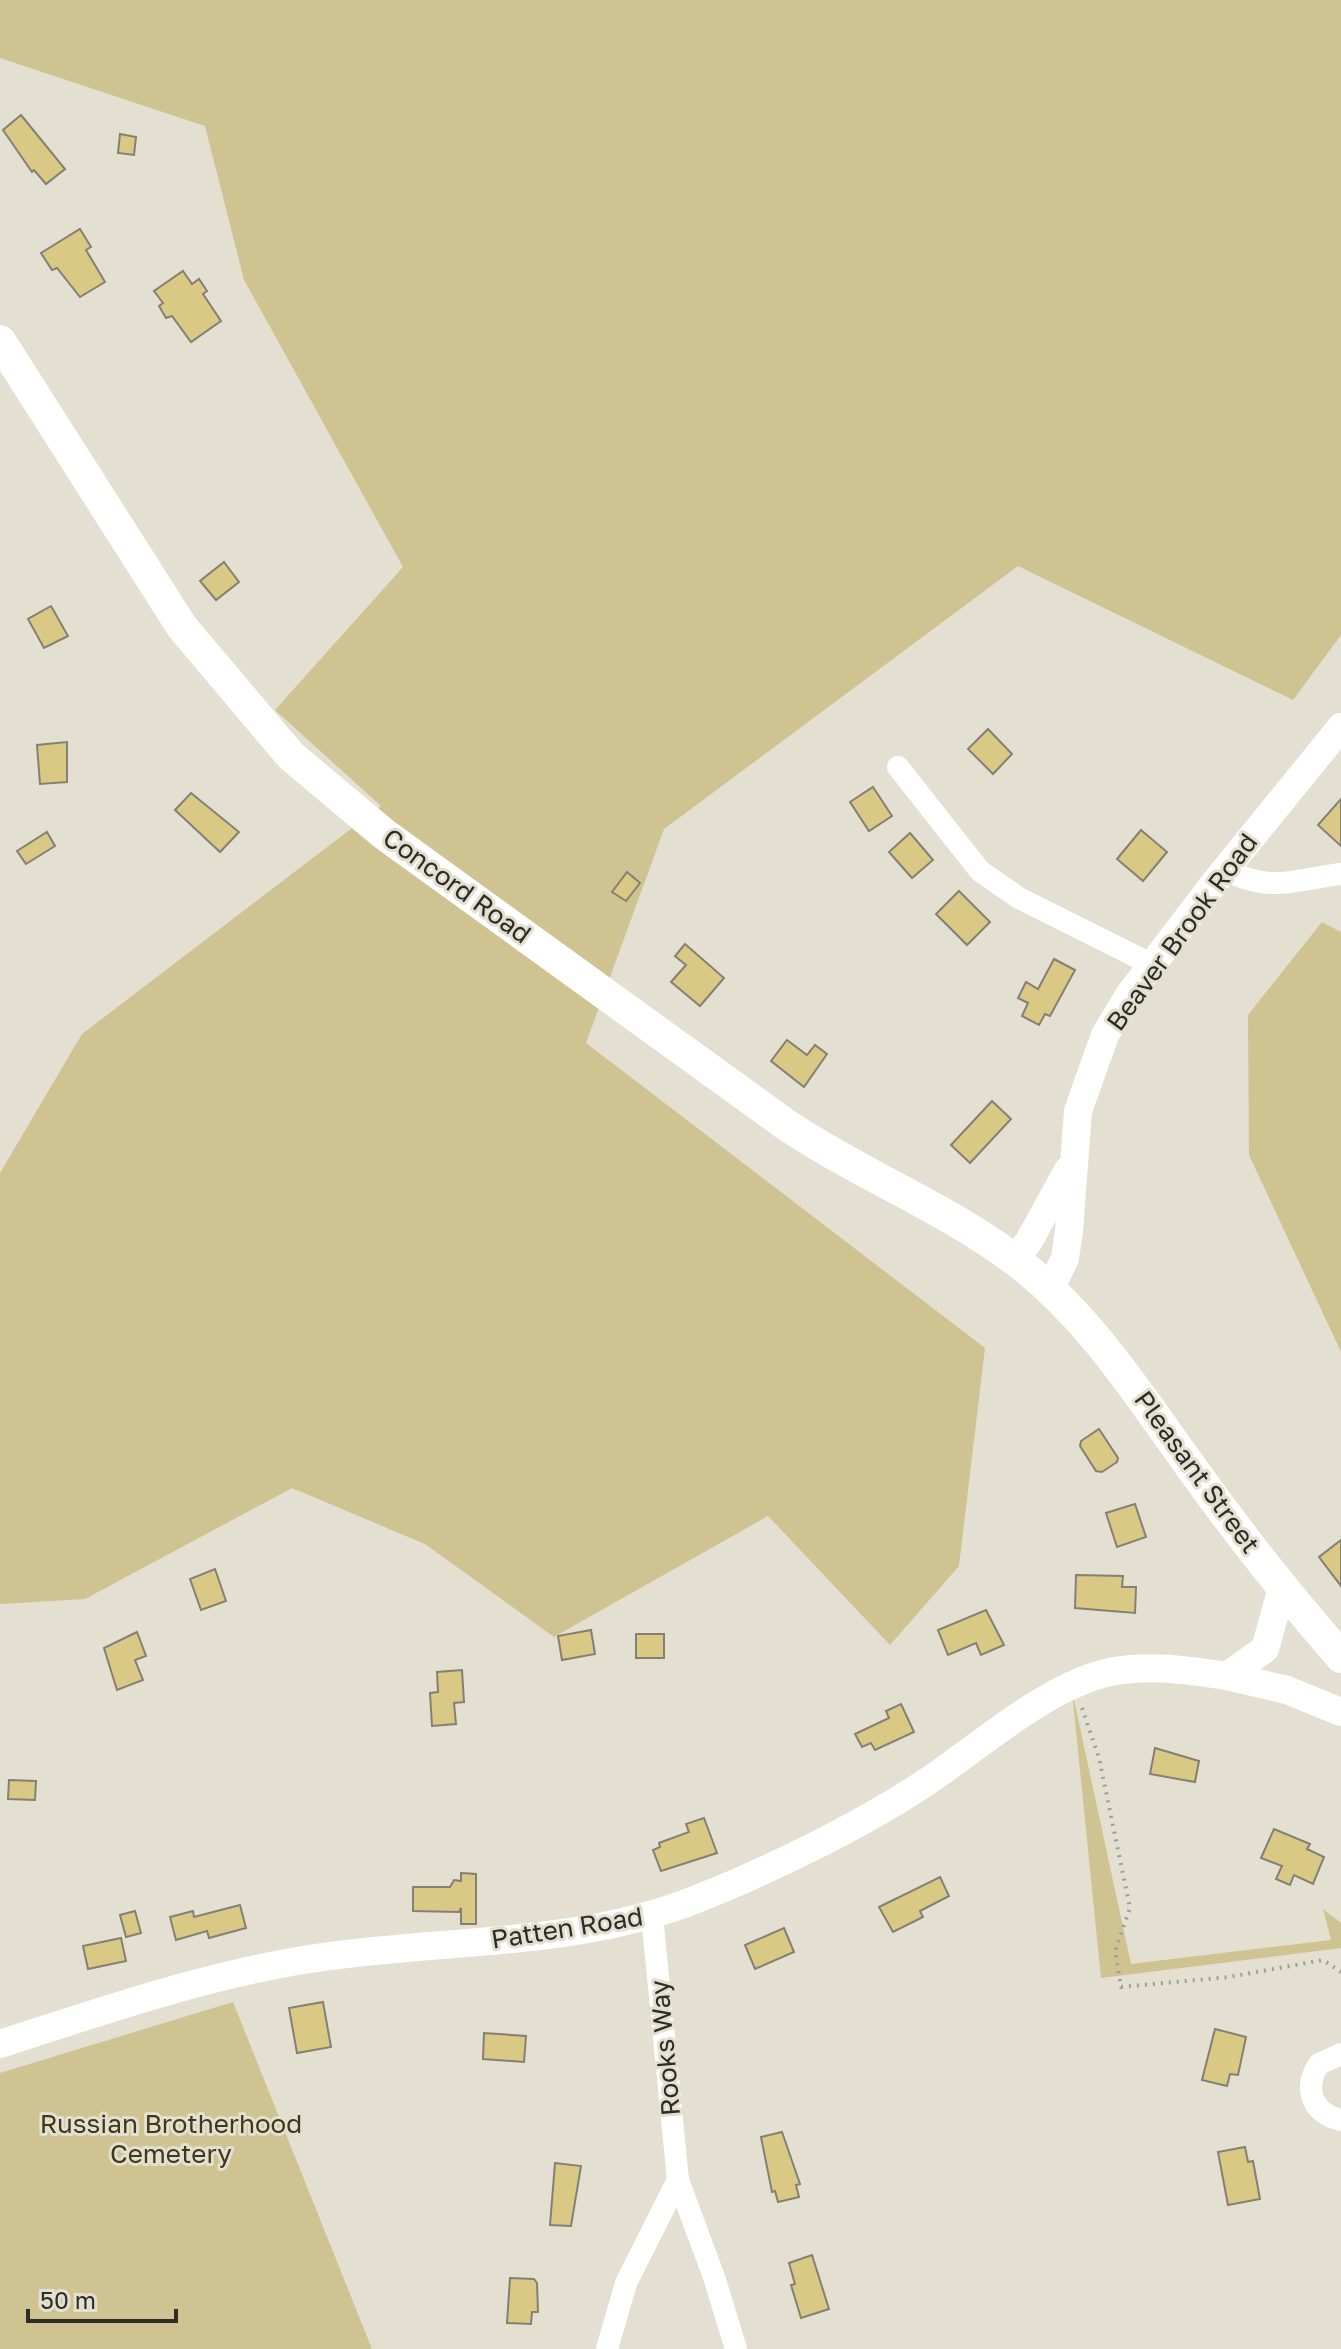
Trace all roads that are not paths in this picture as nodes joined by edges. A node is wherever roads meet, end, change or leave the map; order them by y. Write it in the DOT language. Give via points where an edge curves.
graph roads {
  1 [pos="0,341"];
  2 [pos="1341,727"];
  3 [pos="898,767"];
  4 [pos="1225,870"];
  5 [pos="1341,874"];
  6 [pos="1153,965"];
  7 [pos="1072,1162"];
  8 [pos="1015,1259"];
  9 [pos="1050,1290"];
  10 [pos="1282,1588"];
  11 [pos="1341,1657"];
  12 [pos="1227,1676"];
  13 [pos="1341,1712"];
  14 [pos="652,1916"];
  15 [pos="0,2044"];
  16 [pos="1341,2054"];
  17 [pos="1341,2120"];
  18 [pos="678,2180"];
  19 [pos="607,2349"];
  20 [pos="736,2349"];
  1 -- 8 [label="main road, Concord Road" via="182,627 291,756 384,834 785,1124"];
  2 -- 4 [label="street, Beaver Brook Road"];
  3 -- 6 [label="street" via="980,871 1019,898"];
  4 -- 5 [label="street" via="1252,883 1278,885"];
  4 -- 6 [label="street, Beaver Brook Road"];
  6 -- 7 [label="street, Beaver Brook Road" via="1105,1035 1078,1111"];
  7 -- 8 [label="street, Beaver Brook Road"];
  7 -- 9 [label="street, Beaver Brook Road" via="1065,1258"];
  8 -- 9 [label="main road, Concord Road"];
  9 -- 10 [label="main road, Pleasant Street" via="1129,1377"];
  10 -- 11 [label="main road, Pleasant Street"];
  10 -- 12 [label="street" via="1265,1649"];
  12 -- 13 [label="street, Patten Road" via="1287,1690"];
  12 -- 14 [label="street, Patten Road" via="1140,1667 1085,1679 1009,1722 923,1785 883,1807 772,1866"];
  14 -- 15 [label="street, Patten Road" via="551,1935 384,1949 277,1965"];
  14 -- 18 [label="street, Rooks Way"];
  16 -- 17 [label="street" via="1319,2064 1310,2083 1320,2111"];
  18 -- 19 [label="street" via="626,2283"];
  18 -- 20 [label="street, Rooks Way"];
}
